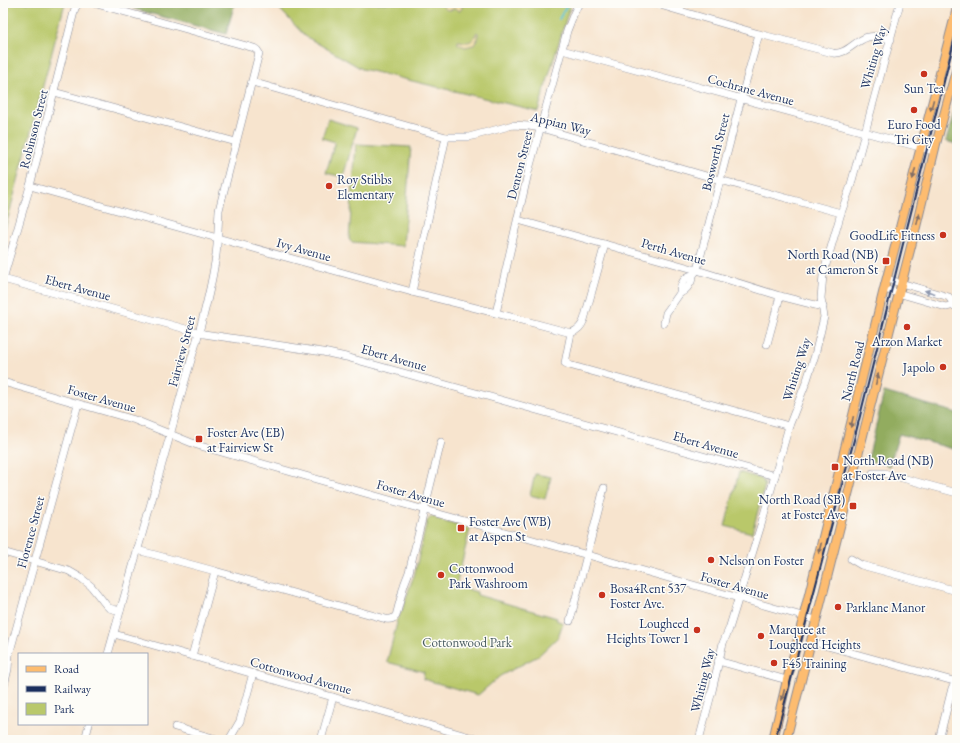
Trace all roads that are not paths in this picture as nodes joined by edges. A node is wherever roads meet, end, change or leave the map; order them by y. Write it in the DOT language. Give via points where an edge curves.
graph roads {
  1 [pos="93,3"];
  2 [pos="579,3"];
  3 [pos="652,3"];
  4 [pos="900,3"];
  5 [pos="78,5"];
  6 [pos="957,8"];
  7 [pos="759,34"];
  8 [pos="891,40"];
  9 [pos="562,50"];
  10 [pos="957,67"];
  11 [pos="252,82"];
  12 [pos="54,92"];
  13 [pos="741,99"];
  14 [pos="540,128"];
  15 [pos="864,133"];
  16 [pos="446,137"];
  17 [pos="236,142"];
  18 [pos="920,148"];
  19 [pos="934,151"];
  20 [pos="720,180"];
  21 [pos="30,186"];
  22 [pos="840,213"];
  23 [pos="518,220"];
  24 [pos="217,238"];
  25 [pos="605,244"];
  26 [pos="695,272"];
  27 [pos="3,279"];
  28 [pos="887,280"];
  29 [pos="901,284"];
  30 [pos="884,289"];
  31 [pos="412,292"];
  32 [pos="899,293"];
  33 [pos="780,296"];
  34 [pos="956,305"];
  35 [pos="823,307"];
  36 [pos="496,313"];
  37 [pos="664,323"];
  38 [pos="199,333"];
  39 [pos="571,333"];
  40 [pos="768,344"];
  41 [pos="3,382"];
  42 [pos="78,404"];
  43 [pos="789,426"];
  44 [pos="171,435"];
  45 [pos="441,442"];
  46 [pos="873,473"];
  47 [pos="775,476"];
  48 [pos="604,488"];
  49 [pos="957,494"];
  50 [pos="425,510"];
  51 [pos="137,550"];
  52 [pos="3,552"];
  53 [pos="588,555"];
  54 [pos="851,559"];
  55 [pos="34,561"];
  56 [pos="215,571"];
  57 [pos="957,591"];
  58 [pos="738,598"];
  59 [pos="120,611"];
  60 [pos="804,617"];
  61 [pos="816,620"];
  62 [pos="570,621"];
  63 [pos="114,634"];
  64 [pos="820,644"];
  65 [pos="108,653"];
  66 [pos="192,656"];
  67 [pos="718,661"];
  68 [pos="253,673"];
  69 [pos="787,680"];
  70 [pos="957,682"];
  71 [pos="3,690"];
  72 [pos="333,697"];
  73 [pos="89,725"];
  74 [pos="175,727"];
  75 [pos="85,740"];
  76 [pos="220,740"];
  77 [pos="230,740"];
  78 [pos="321,740"];
  79 [pos="480,740"];
  80 [pos="699,740"];
  81 [pos="773,740"];
  82 [pos="786,740"];
  83 [pos="939,740"];
  1 -- 11 [label="street, Fairview Street" via="254,48 259,56"];
  2 -- 9 [label="street, Denton Street" via="569,24"];
  3 -- 7 [label="street"];
  4 -- 8 [label="street, Whiting Way"];
  5 -- 12 [label="street, Robinson Street"];
  6 -- 18 [label="main road, North Road, one-way"];
  7 -- 8 [label="street" via="836,53 866,37 875,36"];
  7 -- 13 [label="street, Bosworth Street"];
  8 -- 15 [label="street, Whiting Way"];
  9 -- 13 [label="street, Cochrane Avenue"];
  9 -- 14 [label="street, Denton Street"];
  10 -- 19 [label="main road, North Road"];
  11 -- 16 [label="street, Appian Way"];
  11 -- 17 [label="street, Fairview Street"];
  12 -- 17 [label="street"];
  12 -- 21 [label="street, Robinson Street"];
  13 -- 15 [label="street, Cochrane Avenue"];
  13 -- 20 [label="street, Bosworth Street"];
  14 -- 16 [label="street, Appian Way" via="513,125 469,137"];
  14 -- 20 [label="street, Appian Way"];
  14 -- 23 [label="street, Denton Street"];
  15 -- 18 [label="street, Cochrane Avenue"];
  15 -- 22 [label="street, Whiting Way" via="850,188"];
  16 -- 31 [label="street"];
  17 -- 24 [label="street, Fairview Street" via="220,210"];
  18 -- 19 [label="street, Cochrane Avenue"];
  18 -- 28 [label="main road, North Road, one-way"];
  29 -- 19 [label="main road, North Road, one-way"];
  20 -- 22 [label="street, Appian Way"];
  20 -- 26 [label="street, Bosworth Street"];
  21 -- 24 [label="street, Ivy Avenue"];
  21 -- 27 [label="street, Robinson Street"];
  22 -- 35 [label="street, Whiting Way" via="823,275"];
  23 -- 25 [label="street, Perth Avenue"];
  23 -- 36 [label="street, Denton Street"];
  24 -- 31 [label="street, Ivy Avenue"];
  24 -- 38 [label="street, Fairview Street" via="213,276"];
  25 -- 26 [label="street, Perth Avenue"];
  25 -- 39 [label="street" via="584,320 580,328"];
  26 -- 33 [label="street, Perth Avenue"];
  26 -- 37 [label="street, Bosworth Street" via="684,280 680,293 666,313"];
  27 -- 38 [label="street, Ebert Avenue"];
  28 -- 29 [label="street"];
  28 -- 30 [label="main road, North Road"];
  29 -- 32 [label="main road, North Road"];
  34 -- 29 [label="street, one-way" via="949,297"];
  30 -- 32 [label="street"];
  30 -- 60 [label="main road, North Road, one-way"];
  31 -- 36 [label="street, Ivy Avenue"];
  32 -- 34 [label="street" via="946,307"];
  61 -- 32 [label="main road, North Road, one-way"];
  33 -- 35 [label="street, Perth Avenue"];
  33 -- 40 [label="street"];
  35 -- 43 [label="street, Whiting Way" via="824,317 815,355"];
  36 -- 39 [label="street, Ivy Avenue"];
  38 -- 44 [label="street, Fairview Street"];
  38 -- 47 [label="street, Ebert Avenue" via="346,357"];
  39 -- 43 [label="street" via="566,363 569,365"];
  41 -- 42 [label="street, Foster Avenue"];
  42 -- 44 [label="street, Foster Avenue" via="135,420"];
  42 -- 55 [label="street, Florence Street"];
  43 -- 47 [label="street, Whiting Way"];
  44 -- 50 [label="street, Foster Avenue" via="210,449"];
  44 -- 51 [label="street, Fairview Street"];
  45 -- 50 [label="street"];
  46 -- 49 [label="street" via="884,473"];
  47 -- 58 [label="street, Whiting Way"];
  48 -- 53 [label="street"];
  50 -- 53 [label="street, Foster Avenue"];
  50 -- 56 [label="street" via="410,572 396,616 392,619"];
  51 -- 56 [label="street"];
  51 -- 59 [label="street, Fairview Street"];
  52 -- 55 [label="street"];
  53 -- 58 [label="street, Foster Avenue"];
  53 -- 62 [label="street"];
  54 -- 57 [label="street" via="861,565"];
  55 -- 59 [label="street" via="69,571 91,586 109,608"];
  55 -- 71 [label="street, Florence Street" via="9,655"];
  56 -- 66 [label="street"];
  58 -- 60 [label="street, Foster Avenue"];
  58 -- 67 [label="street, Whiting Way"];
  59 -- 63 [label="street, Fairview Street"];
  60 -- 61 [label="street, Foster Avenue"];
  60 -- 69 [label="main road, North Road"];
  61 -- 82 [label="main road, North Road"];
  63 -- 65 [label="street, Fairview Street"];
  63 -- 66 [label="street, Cottonwood Avenue"];
  64 -- 70 [label="street"];
  66 -- 68 [label="street, Cottonwood Avenue"];
  67 -- 69 [label="street"];
  67 -- 80 [label="street, Whiting Way"];
  68 -- 72 [label="street, Cottonwood Avenue"];
  68 -- 77 [label="street" via="240,721"];
  69 -- 81 [label="main road, North Road, one-way"];
  70 -- 83 [label="street" via="952,688"];
  72 -- 78 [label="street"];
  72 -- 79 [label="street, Cottonwood Avenue"];
  73 -- 75 [label="street"];
  74 -- 76 [label="street"];
}
